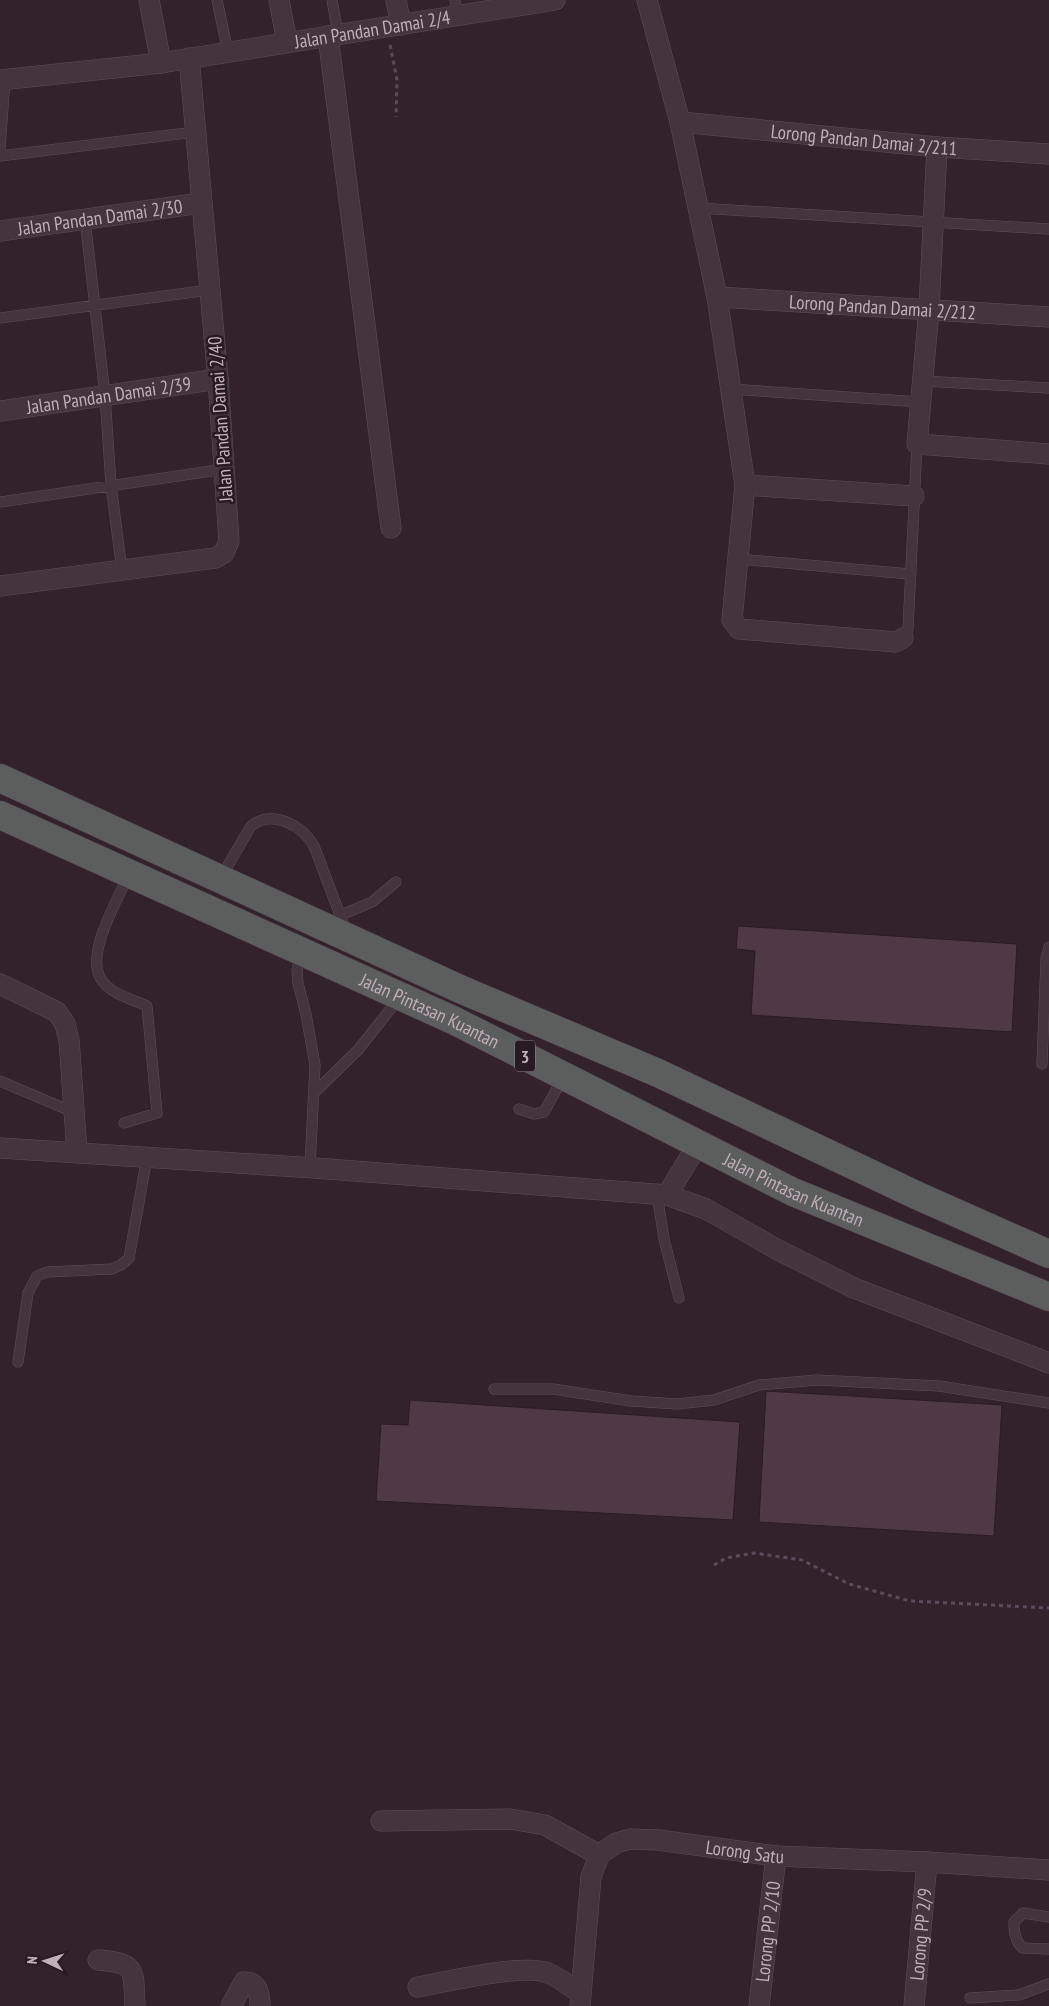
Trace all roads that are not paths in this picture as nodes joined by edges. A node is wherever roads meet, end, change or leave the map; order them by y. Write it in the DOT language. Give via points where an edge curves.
graph roads {
  1 [pos="150,0"];
  2 [pos="217,0"];
  3 [pos="279,0"];
  4 [pos="332,0"];
  5 [pos="396,0"];
  6 [pos="555,0"];
  7 [pos="647,0"];
  8 [pos="515,3"];
  9 [pos="457,8"];
  10 [pos="393,26"];
  11 [pos="333,35"];
  12 [pos="287,42"];
  13 [pos="228,52"];
  14 [pos="189,58"];
  15 [pos="161,63"];
  16 [pos="3,80"];
  17 [pos="680,122"];
  18 [pos="195,132"];
  19 [pos="938,147"];
  20 [pos="0,148"];
  21 [pos="1049,154"];
  22 [pos="0,156"];
  23 [pos="200,203"];
  24 [pos="698,208"];
  25 [pos="85,219"];
  26 [pos="934,222"];
  27 [pos="1049,229"];
  28 [pos="0,231"];
  29 [pos="209,290"];
  30 [pos="718,297"];
  31 [pos="95,306"];
  32 [pos="929,309"];
  33 [pos="1049,316"];
  34 [pos="0,318"];
  35 [pos="218,380"];
  36 [pos="922,381"];
  37 [pos="1049,388"];
  38 [pos="730,389"];
  39 [pos="105,396"];
  40 [pos="921,402"];
  41 [pos="0,411"];
  42 [pos="917,444"];
  43 [pos="1049,454"];
  44 [pos="225,469"];
  45 [pos="111,485"];
  46 [pos="745,485"];
  47 [pos="914,496"];
  48 [pos="0,502"];
  49 [pos="391,528"];
  50 [pos="738,558"];
  51 [pos="122,571"];
  52 [pos="910,574"];
  53 [pos="0,586"];
  54 [pos="903,638"];
  55 [pos="0,778"];
  56 [pos="0,815"];
  57 [pos="129,873"];
  58 [pos="219,880"];
  59 [pos="396,882"];
  60 [pos="345,927"];
  61 [pos="1049,947"];
  62 [pos="301,951"];
  63 [pos="0,984"];
  64 [pos="401,996"];
  65 [pos="1042,1064"];
  66 [pos="564,1075"];
  67 [pos="0,1081"];
  68 [pos="314,1093"];
  69 [pos="519,1109"];
  70 [pos="73,1112"];
  71 [pos="124,1123"];
  72 [pos="698,1144"];
  73 [pos="0,1148"];
  74 [pos="77,1152"];
  75 [pos="147,1157"];
  76 [pos="310,1168"];
  77 [pos="662,1195"];
  78 [pos="1049,1254"];
  79 [pos="1049,1297"];
  80 [pos="679,1298"];
  81 [pos="18,1362"];
  82 [pos="1049,1363"];
  83 [pos="494,1389"];
  84 [pos="1049,1403"];
  85 [pos="381,1821"];
  86 [pos="599,1855"];
  87 [pos="776,1856"];
  88 [pos="927,1862"];
  89 [pos="1049,1870"];
  90 [pos="1049,1917"];
  91 [pos="1049,1949"];
  92 [pos="98,1960"];
  93 [pos="1049,1984"];
  94 [pos="418,1987"];
  95 [pos="970,1998"];
  96 [pos="580,2000"];
  97 [pos="135,2006"];
  98 [pos="231,2006"];
  99 [pos="260,2006"];
  100 [pos="759,2006"];
  101 [pos="914,2006"];
  1 -- 15 [label="street"];
  2 -- 13 [label="lane"];
  3 -- 12 [label="street"];
  4 -- 11 [label="lane"];
  5 -- 10 [label="street"];
  6 -- 8 [label="street, Jalan Pandan Damai 2/4"];
  7 -- 17 [label="street"];
  8 -- 9 [label="street, Jalan Pandan Damai 2/4"];
  9 -- 10 [label="street, Jalan Pandan Damai 2/4"];
  10 -- 11 [label="street, Jalan Pandan Damai 2/4"];
  11 -- 12 [label="street, Jalan Pandan Damai 2/4"];
  11 -- 49 [label="street"];
  12 -- 13 [label="street, Jalan Pandan Damai 2/4"];
  13 -- 14 [label="street, Jalan Pandan Damai 2/4"];
  14 -- 15 [label="street, Jalan Pandan Damai 2/4"];
  14 -- 18 [label="street, Jalan Pandan Damai 2/40"];
  15 -- 16 [label="street, Jalan Pandan Damai 2/4"];
  16 -- 20 [label="lane"];
  17 -- 19 [label="street, Lorong Pandan Damai 2/211"];
  17 -- 24 [label="street"];
  18 -- 22 [label="lane"];
  18 -- 23 [label="street, Jalan Pandan Damai 2/40"];
  19 -- 21 [label="street, Lorong Pandan Damai 2/211"];
  19 -- 26 [label="street"];
  23 -- 25 [label="street, Jalan Pandan Damai 2/30"];
  23 -- 29 [label="street, Jalan Pandan Damai 2/40"];
  24 -- 26 [label="lane"];
  24 -- 30 [label="street"];
  25 -- 28 [label="street, Jalan Pandan Damai 2/30"];
  25 -- 31 [label="lane"];
  26 -- 27 [label="lane"];
  26 -- 32 [label="street"];
  29 -- 31 [label="lane"];
  29 -- 35 [label="street, Jalan Pandan Damai 2/40"];
  30 -- 32 [label="street, Lorong Pandan Damai 2/212"];
  30 -- 38 [label="street"];
  31 -- 34 [label="lane"];
  31 -- 39 [label="lane"];
  32 -- 33 [label="street, Lorong Pandan Damai 2/212"];
  32 -- 36 [label="street"];
  35 -- 39 [label="street, Jalan Pandan Damai 2/39"];
  35 -- 44 [label="street, Jalan Pandan Damai 2/40"];
  36 -- 37 [label="lane"];
  36 -- 40 [label="street"];
  38 -- 40 [label="lane"];
  38 -- 46 [label="street"];
  39 -- 41 [label="street, Jalan Pandan Damai 2/39"];
  39 -- 45 [label="lane"];
  40 -- 42 [label="street"];
  42 -- 43 [label="street"];
  42 -- 47 [label="lane"];
  44 -- 45 [label="lane"];
  44 -- 51 [label="street, Jalan Pandan Damai 2/40" via="229,541 224,553 215,558"];
  45 -- 48 [label="lane"];
  45 -- 51 [label="lane"];
  46 -- 47 [label="street"];
  46 -- 50 [label="street"];
  47 -- 52 [label="lane"];
  50 -- 52 [label="lane"];
  50 -- 54 [label="street" via="732,620 739,629 896,642"];
  51 -- 53 [label="street, Jalan Pandan Damai 2/40"];
  52 -- 54 [label="lane" via="908,629"];
  55 -- 58 [label="highway, Jalan Pintasan Kuantan / 3"];
  56 -- 57 [label="highway, Jalan Pintasan Kuantan / 3"];
  57 -- 62 [label="highway, Jalan Pintasan Kuantan / 3"];
  57 -- 71 [label="lane" via="99,941 98,970 101,979 113,991 147,1006 157,1113"];
  58 -- 60 [label="highway, Jalan Pintasan Kuantan / 3"];
  58 -- 60 [label="lane" via="251,826 259,820 271,818 285,821 312,841"];
  59 -- 60 [label="lane"];
  60 -- 78 [label="highway, Jalan Pintasan Kuantan / 3" via="916,1195"];
  61 -- 65 [label="lane"];
  62 -- 64 [label="highway, Jalan Pintasan Kuantan / 3"];
  62 -- 68 [label="lane" via="298,983 311,1040"];
  63 -- 70 [label="street" via="57,1012 65,1024 69,1040"];
  64 -- 66 [label="highway, Jalan Pintasan Kuantan / 3"];
  64 -- 68 [label="lane" via="358,1050"];
  66 -- 69 [label="lane" via="544,1112 534,1114"];
  66 -- 72 [label="highway, Jalan Pintasan Kuantan / 3"];
  67 -- 70 [label="lane"];
  68 -- 76 [label="lane"];
  70 -- 74 [label="street"];
  72 -- 77 [label="street"];
  72 -- 79 [label="highway, Jalan Pintasan Kuantan / 3" via="793,1192"];
  73 -- 74 [label="street"];
  74 -- 75 [label="street"];
  75 -- 76 [label="street"];
  75 -- 81 [label="lane" via="129,1258 112,1269 47,1272 37,1276 28,1293"];
  76 -- 77 [label="street"];
  77 -- 80 [label="lane" via="664,1239"];
  77 -- 82 [label="street" via="706,1209 854,1288"];
  83 -- 84 [label="lane" via="552,1389 631,1401 677,1404 714,1400 760,1385 816,1380 939,1386"];
  85 -- 86 [label="street" via="510,1819 545,1825"];
  86 -- 87 [label="street, Lorong Satu" via="616,1843 630,1839"];
  86 -- 96 [label="street" via="591,1877"];
  87 -- 88 [label="street, Lorong Satu"];
  87 -- 100 [label="street, Lorong PP 2/10"];
  88 -- 89 [label="street, Lorong Satu"];
  88 -- 101 [label="street, Lorong PP 2/9"];
  90 -- 91 [label="lane" via="1023,1913 1014,1922 1014,1933 1022,1948"];
  92 -- 97 [label="street" via="119,1962 129,1967 134,1978"];
  93 -- 95 [label="lane" via="1019,1995"];
  94 -- 96 [label="street" via="481,1974 536,1971 547,1972"];
  98 -- 99 [label="street" via="244,1982 250,1982 260,1994"];
}
